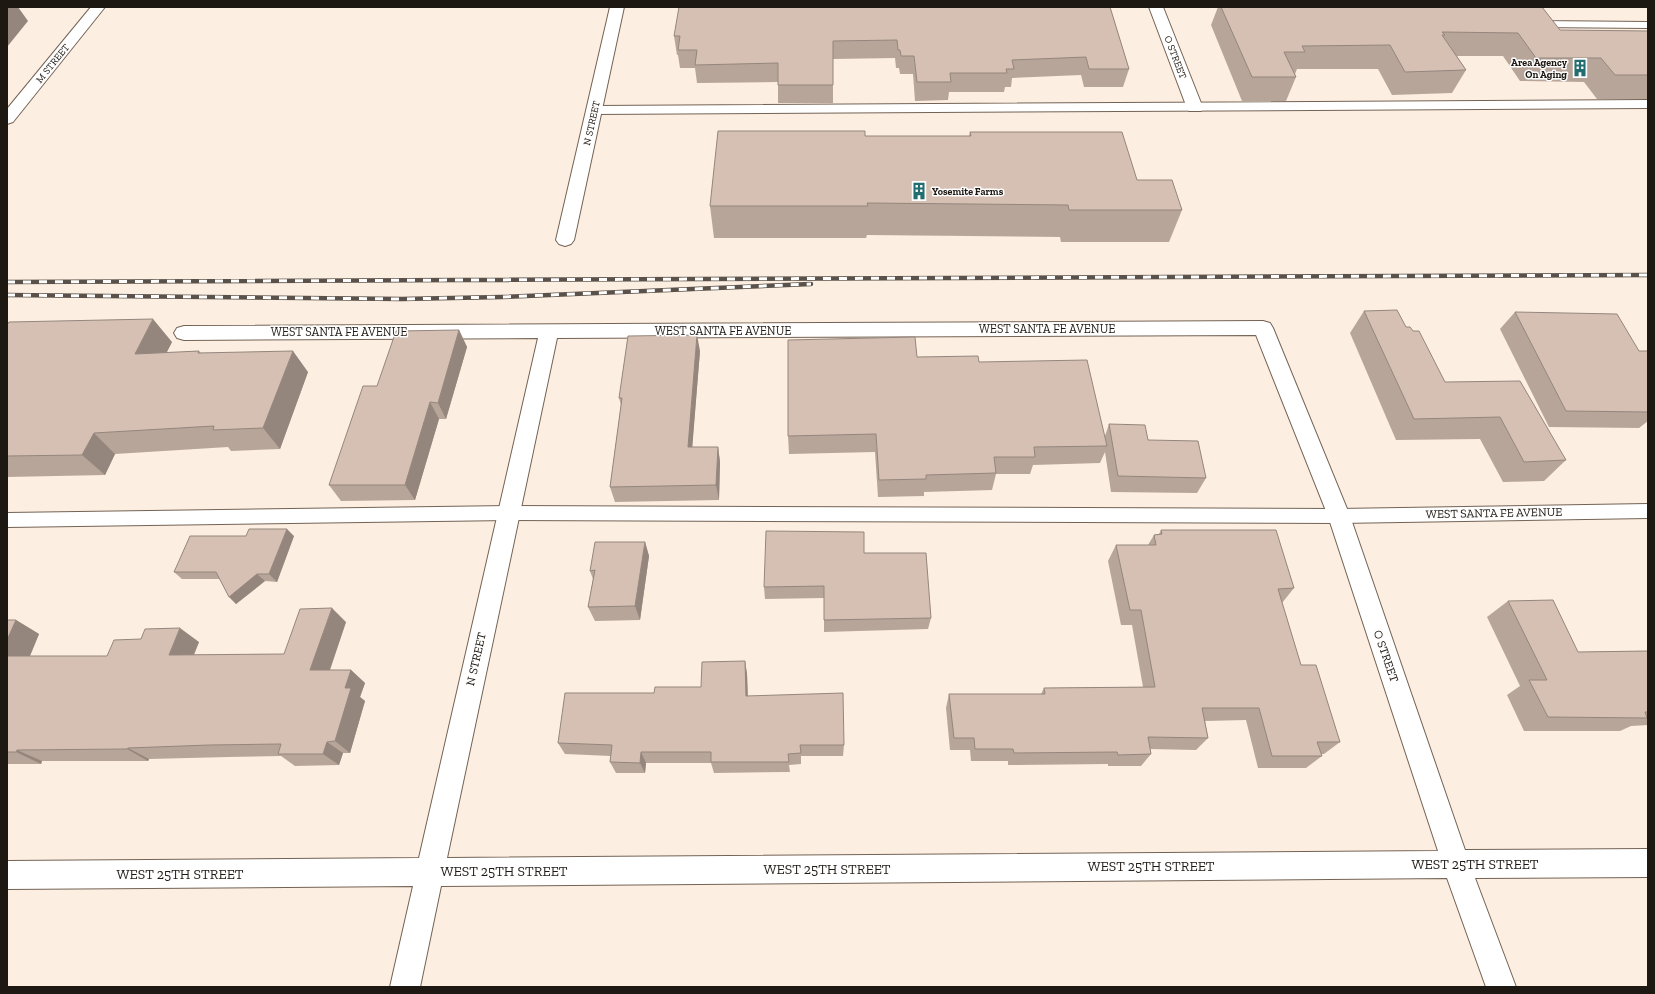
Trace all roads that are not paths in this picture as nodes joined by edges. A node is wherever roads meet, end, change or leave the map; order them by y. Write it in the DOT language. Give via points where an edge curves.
graph roads {
  1 [pos="98,7"];
  2 [pos="618,7"];
  3 [pos="1156,7"];
  4 [pos="1519,7"];
  5 [pos="1648,25"];
  6 [pos="1648,104"];
  7 [pos="1195,108"];
  8 [pos="594,110"];
  9 [pos="8,118"];
  10 [pos="565,240"];
  11 [pos="1263,328"];
  12 [pos="549,332"];
  13 [pos="184,333"];
  14 [pos="1648,511"];
  15 [pos="509,513"];
  16 [pos="1339,516"];
  17 [pos="7,520"];
  18 [pos="1648,863"];
  19 [pos="1456,864"];
  20 [pos="429,872"];
  21 [pos="7,875"];
  22 [pos="405,987"];
  23 [pos="1502,987"];
  1 -- 9 [label="street, M STREET"];
  2 -- 8 [label="street, N STREET"];
  3 -- 7 [label="street, O STREET"];
  4 -- 5 [label="lane" via="1536,24"];
  6 -- 7 [label="lane"];
  7 -- 8 [label="lane"];
  8 -- 10 [label="street, N STREET"];
  11 -- 12 [label="street, WEST SANTA FE AVENUE"];
  11 -- 16 [label="street, O STREET"];
  12 -- 13 [label="street, WEST SANTA FE AVENUE"];
  12 -- 15 [label="street, N STREET"];
  14 -- 16 [label="lane, WEST SANTA FE AVENUE"];
  15 -- 16 [label="lane, WEST SANTA FE AVENUE"];
  15 -- 17 [label="lane, WEST SANTA FE AVENUE"];
  15 -- 20 [label="street, N STREET"];
  16 -- 19 [label="street, O STREET"];
  18 -- 19 [label="street, WEST 25TH STREET"];
  19 -- 20 [label="street, WEST 25TH STREET"];
  19 -- 23 [label="street, O STREET"];
  20 -- 21 [label="street, WEST 25TH STREET"];
  20 -- 22 [label="street, N STREET"];
}
